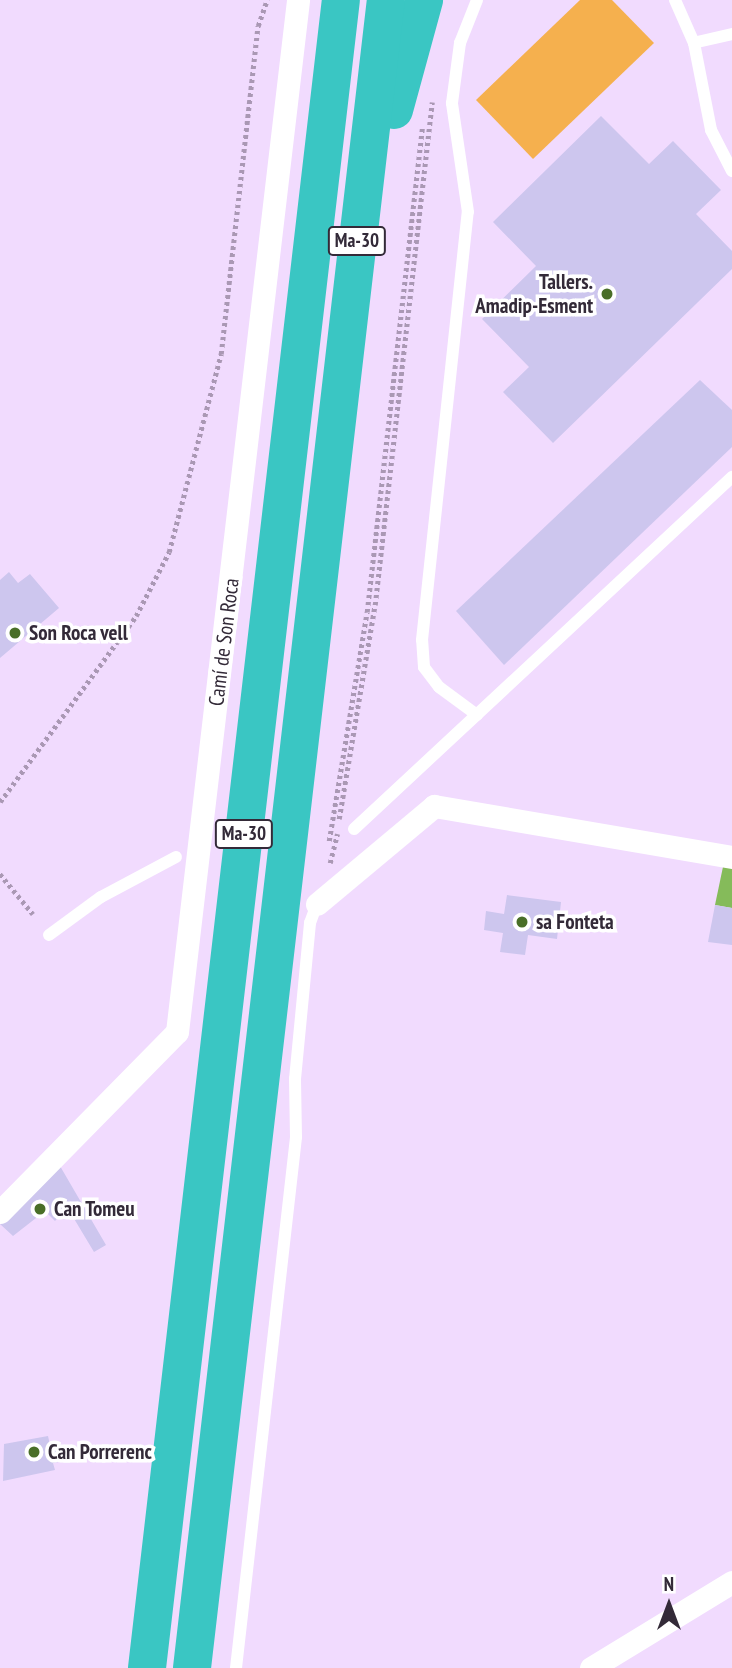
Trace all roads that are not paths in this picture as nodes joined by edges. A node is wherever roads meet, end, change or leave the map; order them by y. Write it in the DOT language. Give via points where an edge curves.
graph roads {
  1 [pos="299,0"];
  2 [pos="341,0"];
  3 [pos="386,0"];
  4 [pos="424,0"];
  5 [pos="477,0"];
  6 [pos="675,0"];
  7 [pos="732,34"];
  8 [pos="694,43"];
  9 [pos="732,171"];
  10 [pos="732,477"];
  11 [pos="329,483"];
  12 [pos="477,715"];
  13 [pos="354,829"];
  14 [pos="176,857"];
  15 [pos="732,857"];
  16 [pos="317,904"];
  17 [pos="49,935"];
  18 [pos="0,1212"];
  19 [pos="732,1582"];
  20 [pos="147,1668"];
  21 [pos="192,1668"];
  22 [pos="236,1668"];
  23 [pos="591,1668"];
  1 -- 18 [label="street, Camí de Son Roca" via="179,1023 166,1048"];
  2 -- 20 [label="highway, Ma-30"];
  3 -- 11 [label="highway, Ma-30"];
  4 -- 11 [label="highway" via="395,102 360,386"];
  5 -- 12 [label="lane" via="460,44 452,103 468,212 422,640 425,667 439,687"];
  6 -- 8 [label="lane"];
  7 -- 8 [label="lane"];
  8 -- 9 [label="lane" via="711,130"];
  10 -- 12 [label="lane"];
  11 -- 21 [label="highway, Ma-30"];
  12 -- 13 [label="lane"];
  14 -- 17 [label="lane" via="101,897"];
  15 -- 16 [label="street" via="434,806"];
  16 -- 22 [label="lane" via="310,923 295,1079 296,1137"];
  19 -- 23 [label="street"];
}
